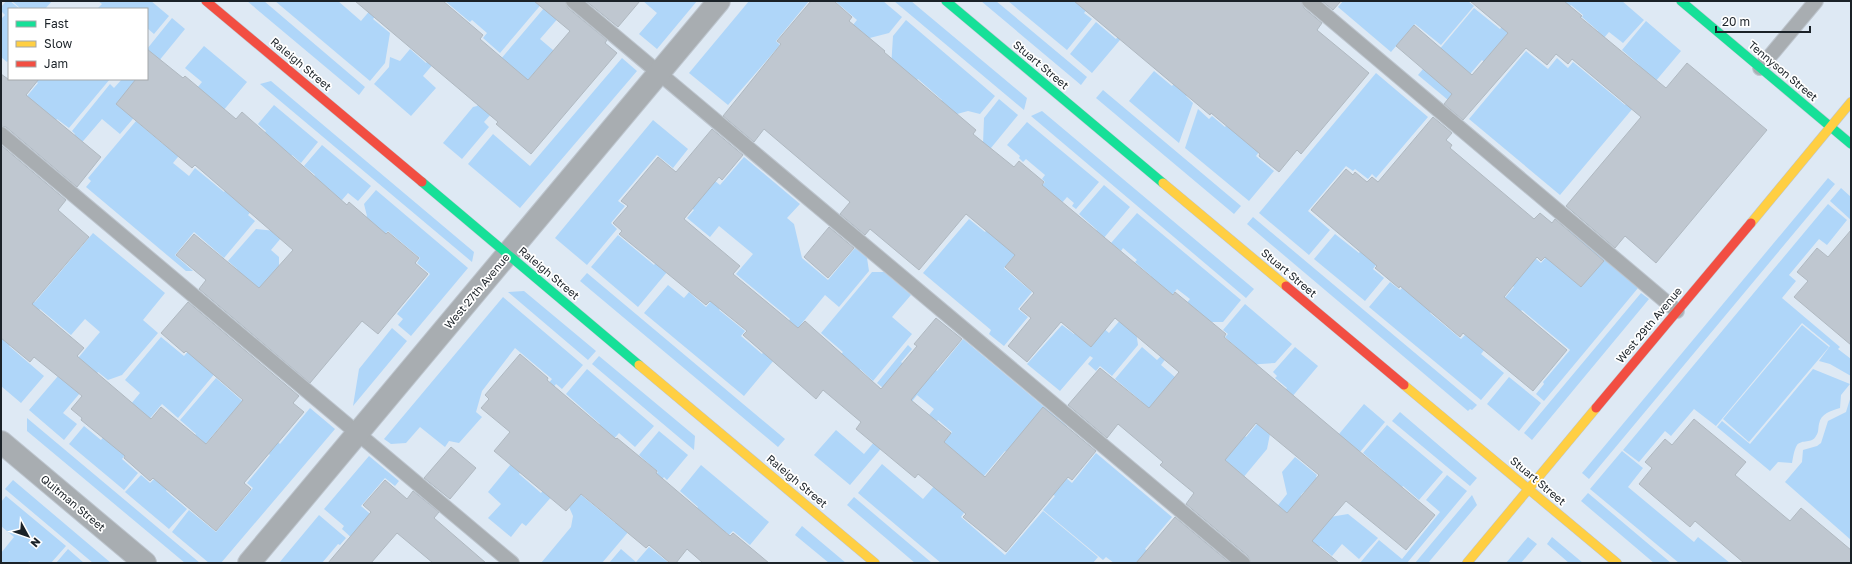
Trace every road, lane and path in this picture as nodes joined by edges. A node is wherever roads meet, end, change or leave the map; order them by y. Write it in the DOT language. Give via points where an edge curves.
graph roads {
  1 [pos="206,1"];
  2 [pos="573,1"];
  3 [pos="719,1"];
  4 [pos="946,1"];
  5 [pos="1309,1"];
  6 [pos="1681,1"];
  7 [pos="1816,1"];
  8 [pos="1760,68"];
  9 [pos="659,73"];
  10 [pos="1851,102"];
  11 [pos="1831,127"];
  12 [pos="1,134"];
  13 [pos="1851,144"];
  14 [pos="508,254"];
  15 [pos="1677,310"];
  16 [pos="358,434"];
  17 [pos="1,442"];
  18 [pos="1528,489"];
  19 [pos="145,563"];
  20 [pos="249,563"];
  21 [pos="512,563"];
  22 [pos="876,563"];
  23 [pos="1243,563"];
  24 [pos="1467,563"];
  25 [pos="1617,563"];
  1 -- 14 [label="street, Raleigh Street"];
  2 -- 9 [label="lane"];
  3 -- 9 [label="street, West 27th Avenue"];
  4 -- 18 [label="street, Stuart Street"];
  5 -- 15 [label="lane"];
  6 -- 8 [label="street, Tennyson Street"];
  7 -- 8 [label="lane"];
  8 -- 11 [label="street, Tennyson Street"];
  9 -- 14 [label="street, West 27th Avenue"];
  9 -- 23 [label="lane"];
  10 -- 11 [label="street, West 29th Avenue"];
  11 -- 13 [label="street, Tennyson Street"];
  11 -- 15 [label="street, West 29th Avenue"];
  12 -- 16 [label="lane"];
  14 -- 16 [label="street, West 27th Avenue"];
  14 -- 22 [label="street, Raleigh Street"];
  15 -- 18 [label="street, West 29th Avenue"];
  16 -- 20 [label="street, West 27th Avenue"];
  16 -- 21 [label="lane"];
  17 -- 19 [label="street, Quitman Street"];
  18 -- 24 [label="street, West 29th Avenue"];
  18 -- 25 [label="street, Stuart Street"];
}
